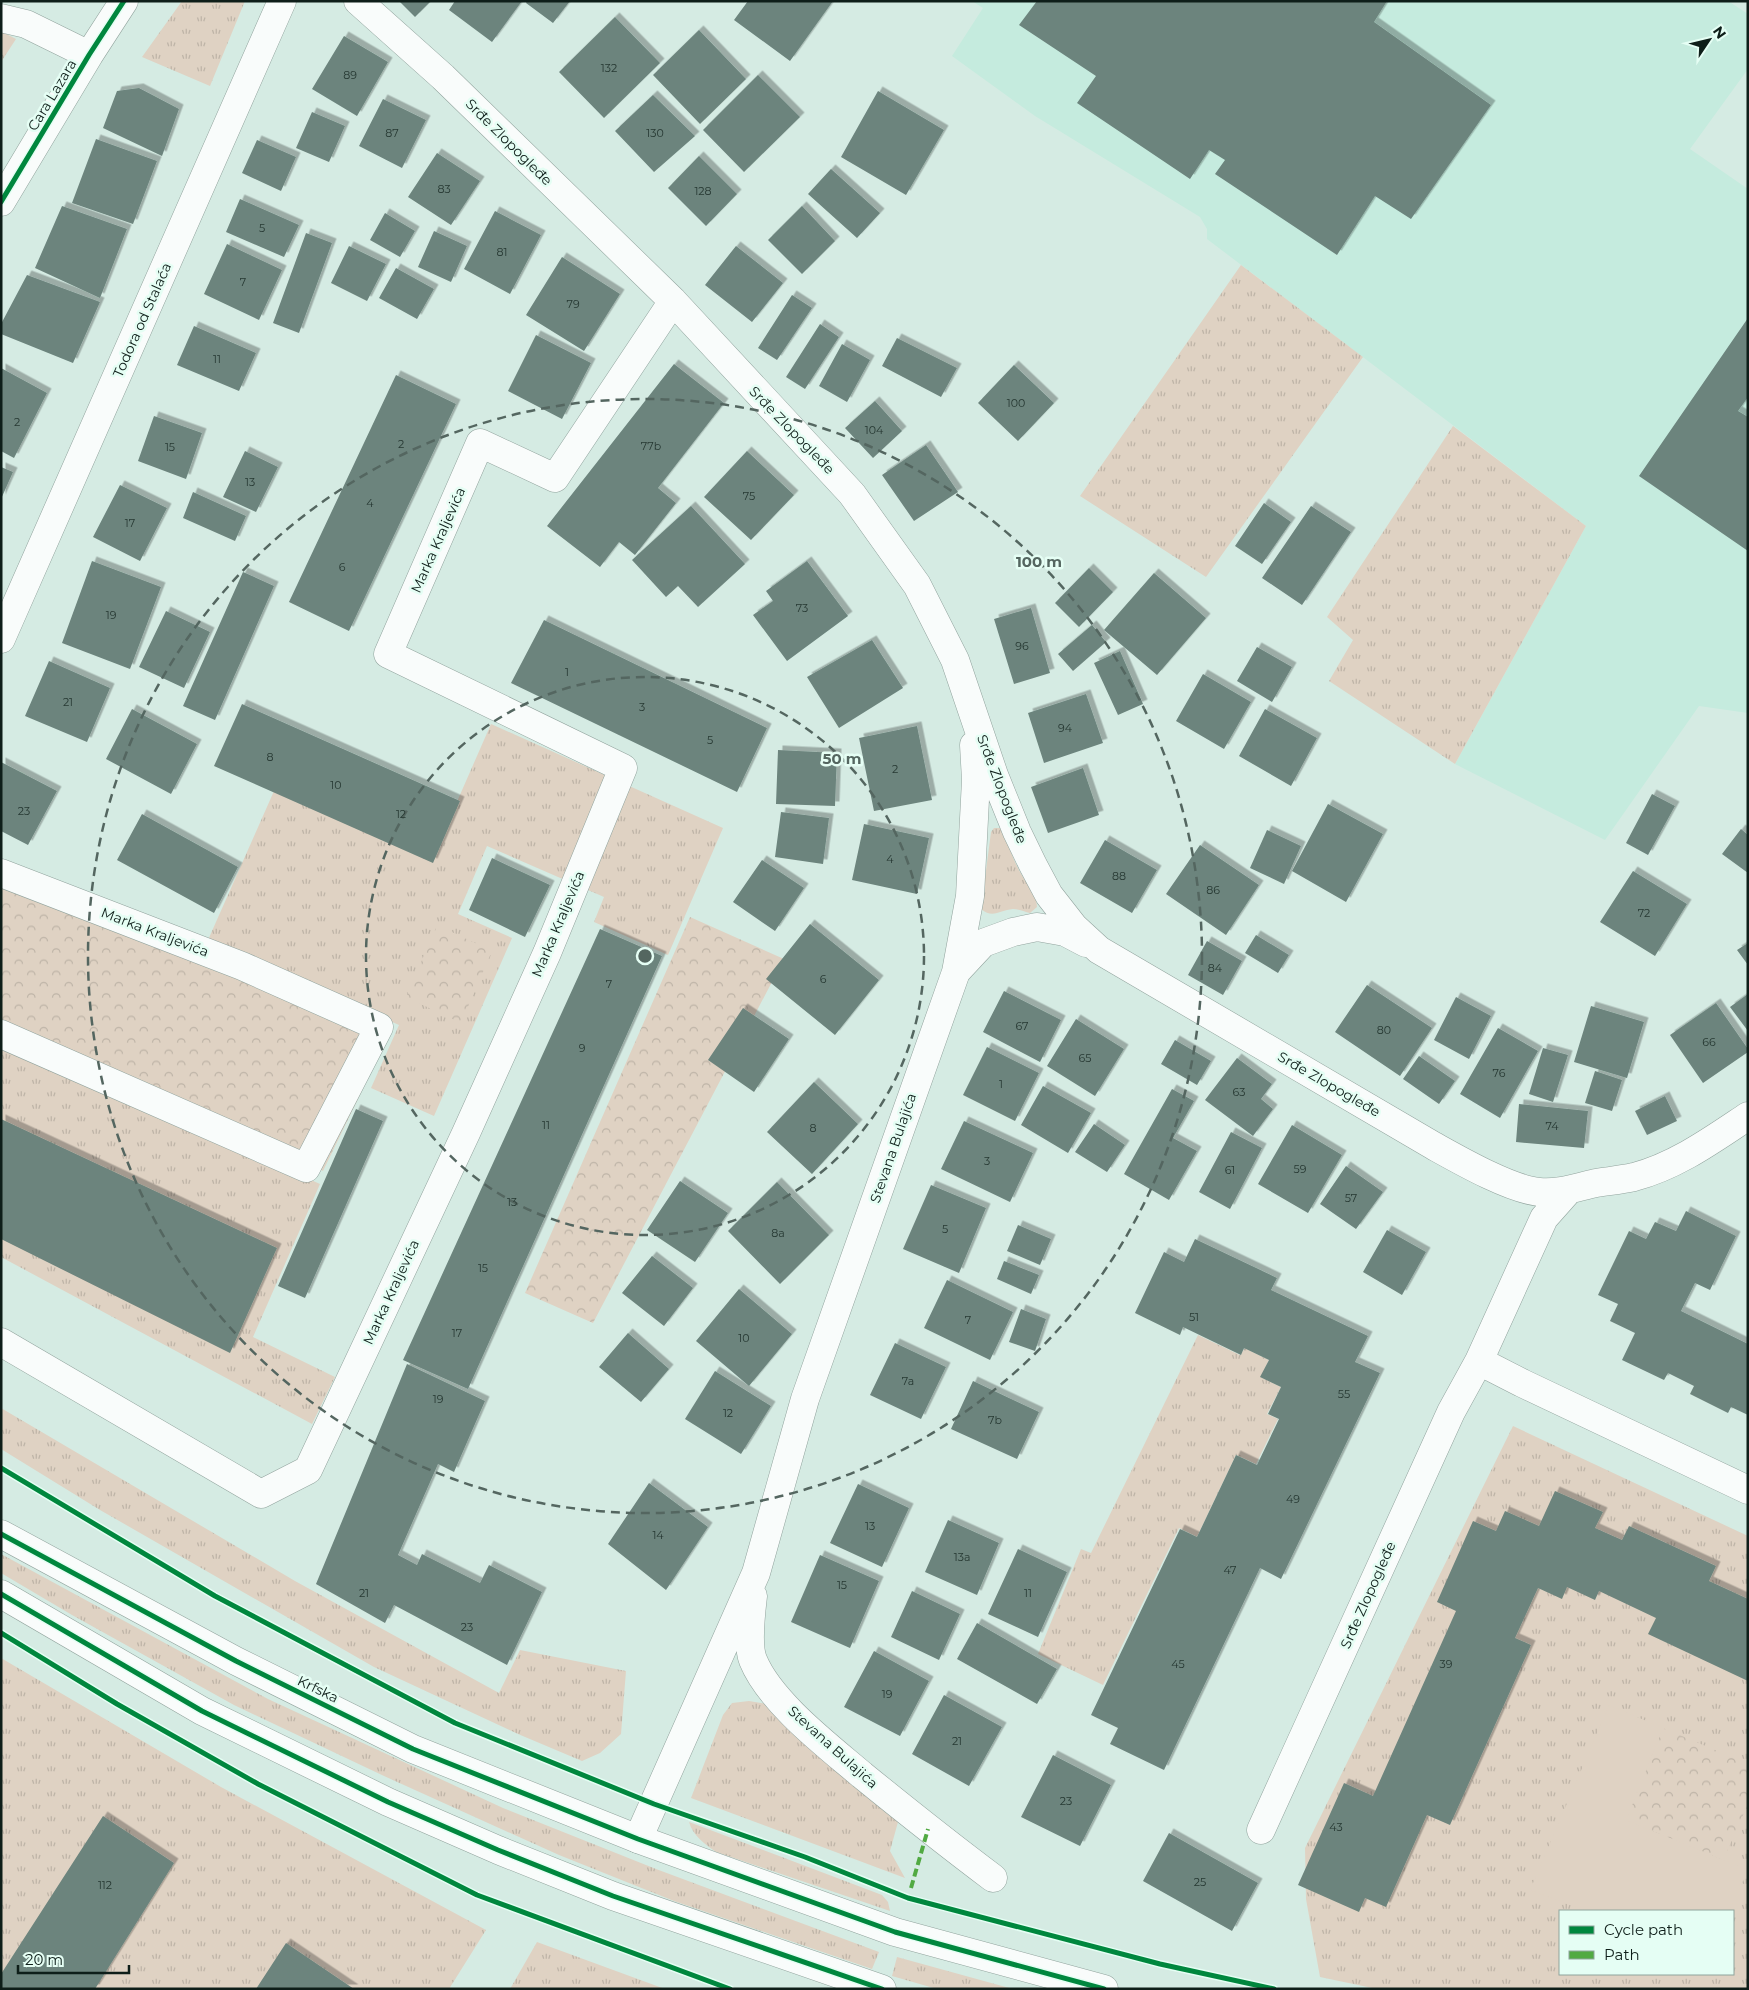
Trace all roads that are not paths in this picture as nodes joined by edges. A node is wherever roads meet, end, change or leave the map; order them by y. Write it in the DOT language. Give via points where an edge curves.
graph roads {
  1 [pos="124,1"];
  2 [pos="282,1"];
  3 [pos="358,1"];
  4 [pos="1,18"];
  5 [pos="89,55"];
  6 [pos="1,202"];
  7 [pos="673,301"];
  8 [pos="1,639"];
  9 [pos="973,714"];
  10 [pos="1,873"];
  11 [pos="1099,950"];
  12 [pos="956,972"];
  13 [pos="1,1034"];
  14 [pos="1748,1116"];
  15 [pos="1568,1190"];
  16 [pos="1,1342"];
  17 [pos="1479,1362"];
  18 [pos="1748,1490"];
  19 [pos="1,1534"];
  20 [pos="756,1572"];
  21 [pos="1,1594"];
  22 [pos="1261,1830"];
  23 [pos="638,1839"];
  24 [pos="993,1878"];
  25 [pos="882,1989"];
  26 [pos="1104,1989"];
  1 -- 5 [label="street, Cara Lazara"];
  2 -- 8 [label="street, Todora od Stalaća"];
  3 -- 7 [label="street, Srđe Zlopogleđe" via="443,77"];
  4 -- 5 [label="street" via="26,24"];
  5 -- 6 [label="street, Cara Lazara"];
  7 -- 9 [label="street, Srđe Zlopogleđe" via="852,494 917,585 955,660"];
  7 -- 16 [label="street, Marka Kraljevića" via="555,478 480,444 388,654 623,768 494,1070 308,1470 261,1494"];
  9 -- 11 [label="street, Srđe Zlopogleđe" via="1017,832 1049,895 1074,927"];
  9 -- 12 [label="street, Stevana Bulajića" via="976,780 972,871"];
  10 -- 13 [label="street, Marka Kraljevića" via="242,966 379,1027 306,1168"];
  11 -- 12 [label="street, Srđe Zlopogleđe" via="1064,932 1038,927 983,943"];
  11 -- 15 [label="street, Srđe Zlopogleđe" via="1482,1172 1539,1192"];
  12 -- 20 [label="street, Stevana Bulajića" via="805,1399"];
  14 -- 15 [label="street, Srđe Zlopogleđe" via="1678,1160 1635,1176"];
  15 -- 17 [label="street, Srđe Zlopogleđe" via="1544,1218"];
  17 -- 18 [label="street"];
  17 -- 22 [label="street, Srđe Zlopogleđe" via="1451,1412"];
  19 -- 23 [label="street, Krfska" via="236,1661 413,1749"];
  20 -- 23 [label="street, Stevana Bulajića"];
  20 -- 24 [label="street, Stevana Bulajića" via="750,1622 753,1659 768,1686 826,1744"];
  21 -- 25 [label="street" via="202,1711 398,1806 613,1896"];
  23 -- 26 [label="street, Krfska" via="895,1932"];
}
